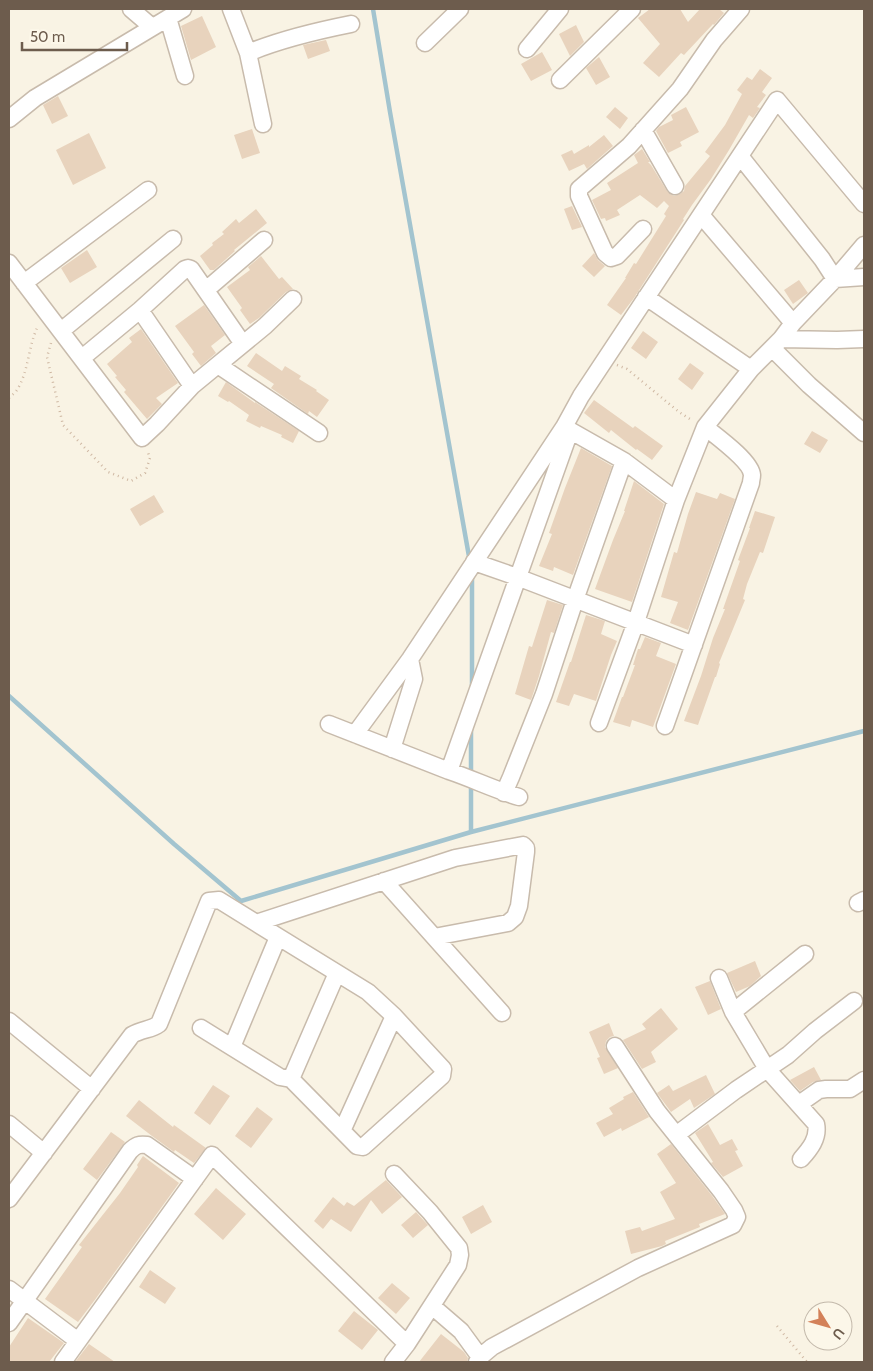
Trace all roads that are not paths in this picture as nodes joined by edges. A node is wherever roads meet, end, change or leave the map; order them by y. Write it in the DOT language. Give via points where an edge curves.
graph roads {
  1 [pos="131,9"];
  2 [pos="183,9"];
  3 [pos="231,9"];
  4 [pos="460,9"];
  5 [pos="560,9"];
  6 [pos="632,9"];
  7 [pos="741,9"];
  8 [pos="168,18"];
  9 [pos="351,24"];
  10 [pos="152,27"];
  11 [pos="425,43"];
  12 [pos="527,49"];
  13 [pos="248,53"];
  14 [pos="185,76"];
  15 [pos="560,80"];
  16 [pos="9,119"];
  17 [pos="263,124"];
  18 [pos="643,130"];
  19 [pos="740,156"];
  20 [pos="676,186"];
  21 [pos="148,190"];
  22 [pos="864,204"];
  23 [pos="701,215"];
  24 [pos="643,229"];
  25 [pos="173,239"];
  26 [pos="264,240"];
  27 [pos="864,245"];
  28 [pos="9,263"];
  29 [pos="864,277"];
  30 [pos="835,279"];
  31 [pos="24,283"];
  32 [pos="206,290"];
  33 [pos="646,297"];
  34 [pos="293,299"];
  35 [pos="140,310"];
  36 [pos="793,323"];
  37 [pos="58,328"];
  38 [pos="864,339"];
  39 [pos="777,343"];
  40 [pos="243,344"];
  41 [pos="82,358"];
  42 [pos="218,365"];
  43 [pos="751,370"];
  44 [pos="192,386"];
  45 [pos="706,427"];
  46 [pos="567,429"];
  47 [pos="864,433"];
  48 [pos="319,434"];
  49 [pos="624,461"];
  50 [pos="676,500"];
  51 [pos="472,565"];
  52 [pos="517,577"];
  53 [pos="575,600"];
  54 [pos="636,622"];
  55 [pos="694,644"];
  56 [pos="410,659"];
  57 [pos="329,724"];
  58 [pos="599,724"];
  59 [pos="665,726"];
  60 [pos="355,734"];
  61 [pos="392,749"];
  62 [pos="449,771"];
  63 [pos="384,881"];
  64 [pos="256,923"];
  65 [pos="278,937"];
  66 [pos="434,937"];
  67 [pos="805,954"];
  68 [pos="337,973"];
  69 [pos="719,978"];
  70 [pos="854,1001"];
  71 [pos="734,1012"];
  72 [pos="502,1013"];
  73 [pos="394,1016"];
  74 [pos="9,1021"];
  75 [pos="201,1028"];
  76 [pos="615,1046"];
  77 [pos="232,1047"];
  78 [pos="767,1069"];
  79 [pos="291,1079"];
  80 [pos="864,1080"];
  81 [pos="92,1089"];
  82 [pos="799,1104"];
  83 [pos="9,1124"];
  84 [pos="342,1131"];
  85 [pos="676,1135"];
  86 [pos="44,1152"];
  87 [pos="801,1159"];
  88 [pos="394,1174"];
  89 [pos="195,1179"];
  90 [pos="9,1199"];
  91 [pos="9,1290"];
  92 [pos="24,1302"];
  93 [pos="432,1306"];
  94 [pos="9,1323"];
  95 [pos="78,1341"];
  96 [pos="407,1344"];
  97 [pos="478,1359"];
  98 [pos="63,1362"];
  99 [pos="393,1362"];
  1 -- 10 [label="street"];
  2 -- 8 [label="street"];
  3 -- 13 [label="street"];
  4 -- 11 [label="street"];
  5 -- 12 [label="street"];
  6 -- 15 [label="street"];
  7 -- 18 [label="street" via="714,40 680,89"];
  8 -- 10 [label="street"];
  8 -- 14 [label="street"];
  9 -- 13 [label="street"];
  10 -- 16 [label="street" via="35,98"];
  13 -- 17 [label="street"];
  18 -- 20 [label="street"];
  18 -- 24 [label="street" via="578,193 605,253 611,258 617,256"];
  19 -- 22 [label="street" via="778,100"];
  19 -- 23 [label="street"];
  19 -- 30 [label="street" via="822,258"];
  21 -- 31 [label="street"];
  23 -- 33 [label="street"];
  23 -- 36 [label="street"];
  25 -- 37 [label="street"];
  26 -- 32 [label="street"];
  27 -- 30 [label="street"];
  28 -- 31 [label="street"];
  29 -- 30 [label="street"];
  30 -- 36 [label="street"];
  31 -- 37 [label="street"];
  32 -- 35 [label="street" via="191,269 185,269"];
  32 -- 40 [label="street"];
  33 -- 43 [label="street"];
  33 -- 46 [label="street" via="581,396"];
  34 -- 40 [label="street"];
  35 -- 41 [label="street"];
  35 -- 44 [label="street"];
  36 -- 39 [label="street"];
  37 -- 41 [label="street"];
  38 -- 39 [label="street"];
  39 -- 43 [label="street"];
  39 -- 47 [label="street" via="809,385"];
  40 -- 42 [label="street"];
  41 -- 44 [label="street" via="142,438"];
  42 -- 44 [label="street"];
  42 -- 48 [label="street"];
  43 -- 45 [label="street"];
  45 -- 50 [label="street"];
  45 -- 55 [label="street" via="743,459 752,474"];
  46 -- 49 [label="street"];
  46 -- 51 [label="street"];
  46 -- 52 [label="street"];
  49 -- 50 [label="street"];
  49 -- 53 [label="street"];
  50 -- 54 [label="street"];
  51 -- 52 [label="street"];
  51 -- 56 [label="street"];
  52 -- 53 [label="street"];
  52 -- 62 [label="street"];
  53 -- 54 [label="street"];
  53 -- 62 [label="street" via="544,694 511,777 511,795"];
  54 -- 55 [label="street"];
  54 -- 58 [label="street"];
  55 -- 59 [label="street"];
  56 -- 60 [label="street"];
  56 -- 61 [label="street" via="414,679"];
  57 -- 60 [label="street"];
  60 -- 61 [label="street"];
  61 -- 62 [label="street"];
  63 -- 64 [label="street"];
  63 -- 66 [label="street"];
  63 -- 66 [label="street" via="454,858 523,845 526,848 519,906 508,924"];
  64 -- 65 [label="street"];
  64 -- 81 [label="street" via="219,900 209,901 159,1024 132,1035"];
  65 -- 68 [label="street"];
  65 -- 77 [label="street"];
  66 -- 72 [label="street"];
  67 -- 71 [label="street"];
  68 -- 73 [label="street" via="368,992"];
  68 -- 79 [label="street"];
  69 -- 71 [label="street"];
  70 -- 78 [label="street"];
  71 -- 78 [label="street"];
  73 -- 84 [label="street"];
  73 -- 84 [label="street" via="443,1069 442,1076 364,1147 357,1146"];
  74 -- 81 [label="street"];
  75 -- 77 [label="street"];
  76 -- 85 [label="street"];
  77 -- 79 [label="street" via="280,1077"];
  78 -- 82 [label="street"];
  78 -- 85 [label="street"];
  79 -- 84 [label="street"];
  80 -- 82 [label="street" via="850,1090 819,1090"];
  81 -- 86 [label="street"];
  82 -- 87 [label="street" via="818,1131 812,1146"];
  83 -- 86 [label="street"];
  85 -- 97 [label="street" via="734,1210 736,1217 732,1225 638,1268 492,1347"];
  86 -- 90 [label="street"];
  88 -- 93 [label="street" via="459,1248 458,1265"];
  89 -- 92 [label="street" via="146,1145 136,1146"];
  89 -- 95 [label="street"];
  89 -- 96 [label="street" via="212,1155"];
  91 -- 92 [label="street"];
  92 -- 94 [label="street"];
  92 -- 95 [label="street"];
  93 -- 96 [label="street"];
  93 -- 97 [label="street" via="461,1331"];
  95 -- 98 [label="street"];
  96 -- 99 [label="street"];
}
